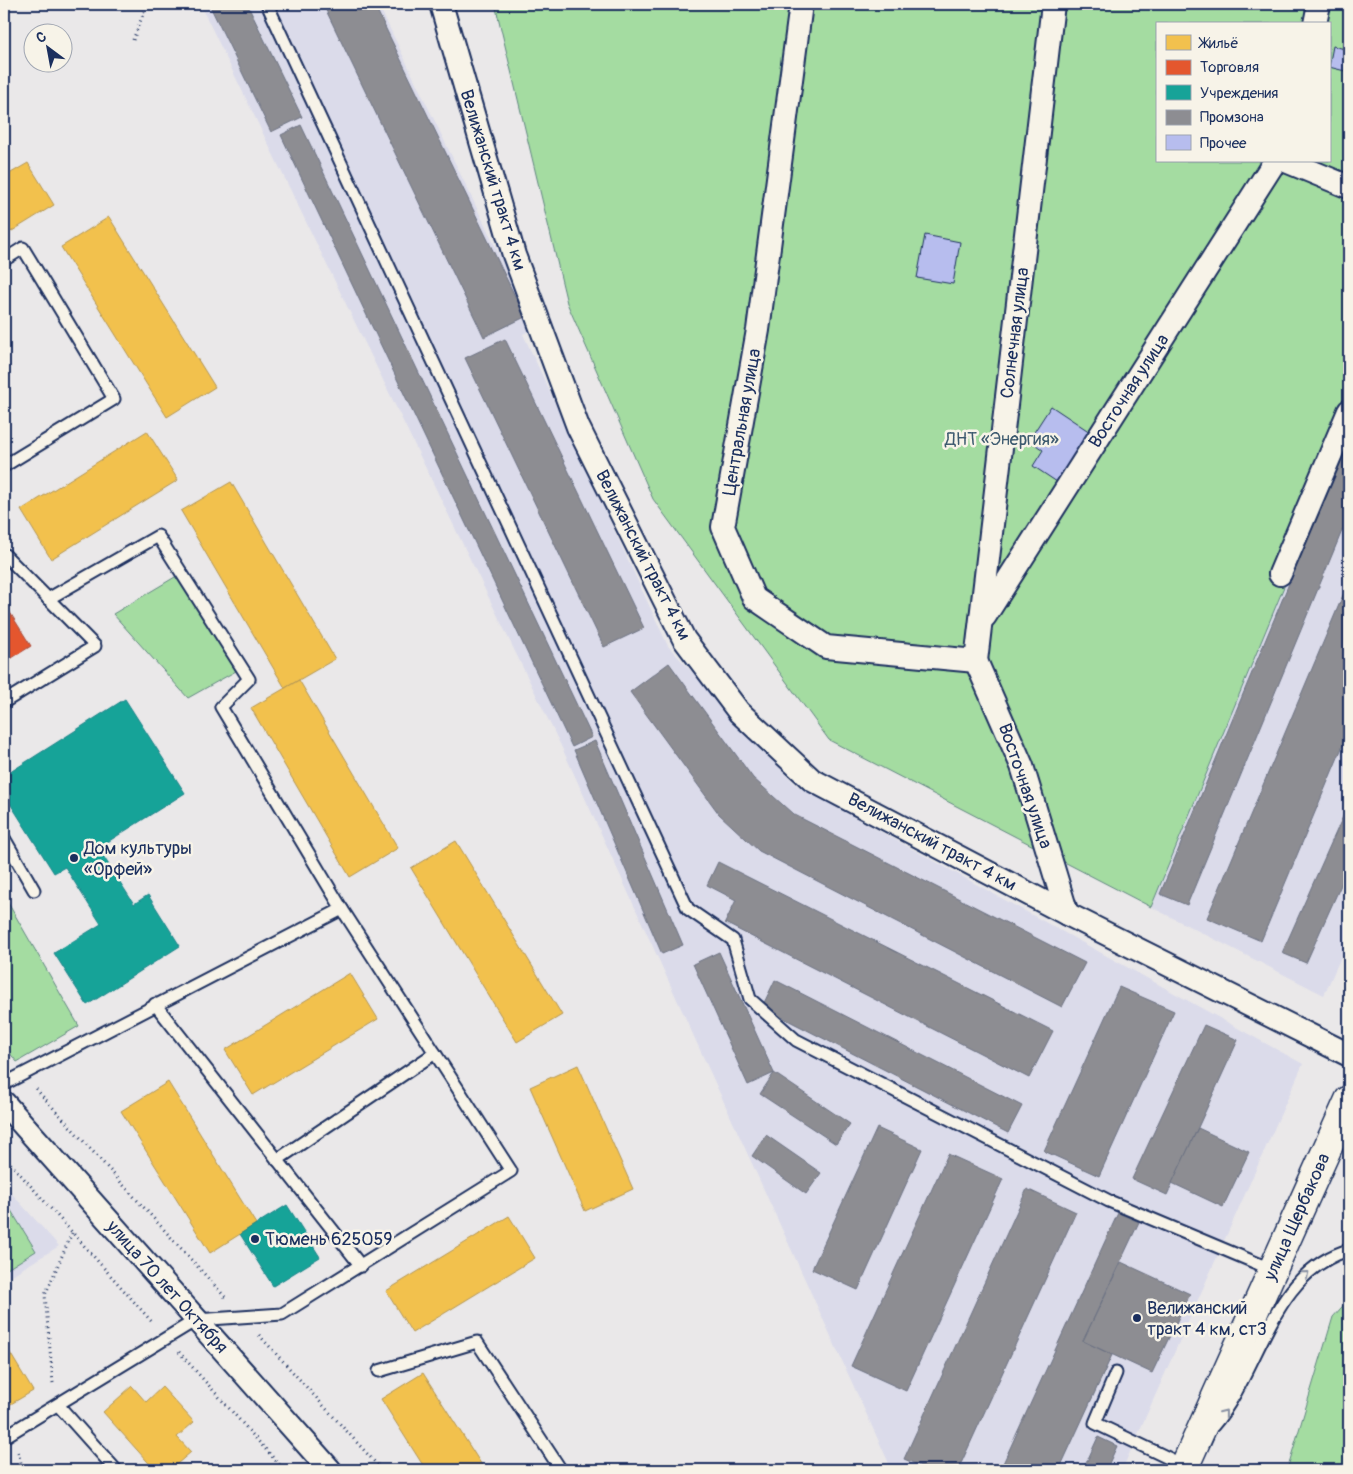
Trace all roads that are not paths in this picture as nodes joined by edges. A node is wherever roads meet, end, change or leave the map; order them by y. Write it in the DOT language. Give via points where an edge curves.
graph roads {
  1 [pos="267,4"];
  2 [pos="441,4"];
  3 [pos="801,4"];
  4 [pos="1053,4"];
  5 [pos="1319,4"];
  6 [pos="1315,22"];
  7 [pos="1274,162"];
  8 [pos="1288,162"];
  9 [pos="1349,187"];
  10 [pos="4,260"];
  11 [pos="1349,411"];
  12 [pos="4,466"];
  13 [pos="4,554"];
  14 [pos="1280,574"];
  15 [pos="48,599"];
  16 [pos="982,621"];
  17 [pos="976,662"];
  18 [pos="4,702"];
  19 [pos="4,838"];
  20 [pos="34,890"];
  21 [pos="342,908"];
  22 [pos="1067,914"];
  23 [pos="156,1004"];
  24 [pos="435,1053"];
  25 [pos="1349,1056"];
  26 [pos="4,1084"];
  27 [pos="1349,1100"];
  28 [pos="4,1104"];
  29 [pos="277,1160"];
  30 [pos="1349,1250"];
  31 [pos="362,1266"];
  32 [pos="1273,1270"];
  33 [pos="196,1320"];
  34 [pos="379,1371"];
  35 [pos="1116,1373"];
  36 [pos="56,1405"];
  37 [pos="4,1438"];
  38 [pos="1187,1462"];
  39 [pos="116,1470"];
  40 [pos="330,1470"];
  41 [pos="561,1470"];
  1 -- 32 [label="lane" via="688,909 733,940 750,999 796,1040 1108,1200"];
  2 -- 22 [label="street, Велижанский тракт 4 км" via="514,255 578,428 684,639 739,712 812,780"];
  3 -- 17 [label="street, Центральная улица" via="758,330 723,527 754,598 826,647"];
  4 -- 16 [label="street, Солнечная улица"];
  5 -- 6 [label="street"];
  7 -- 16 [label="street, Восточная улица"];
  8 -- 9 [label="street"];
  10 -- 12 [label="lane" via="23,248 114,399"];
  11 -- 14 [label="street"];
  13 -- 15 [label="lane"];
  15 -- 18 [label="lane" via="94,646"];
  15 -- 21 [label="lane" via="158,536 249,679 221,707"];
  16 -- 17 [label="street, Солнечная улица"];
  17 -- 22 [label="street, Восточная улица" via="1022,766"];
  19 -- 20 [label="lane"];
  21 -- 23 [label="lane"];
  21 -- 24 [label="lane"];
  22 -- 25 [label="street, Велижанский тракт 4 км"];
  23 -- 26 [label="lane"];
  23 -- 29 [label="lane"];
  24 -- 29 [label="lane"];
  24 -- 31 [label="lane" via="511,1171"];
  27 -- 32 [label="main road, улица Щербакова"];
  28 -- 33 [label="street, улица 70 лет Октября"];
  29 -- 31 [label="lane"];
  38 -- 30 [label="lane, one-way" via="1228,1409 1297,1282 1317,1265"];
  31 -- 33 [label="lane" via="282,1314"];
  32 -- 38 [label="main road, улица Щербакова"];
  33 -- 36 [label="lane"];
  33 -- 40 [label="street, улица 70 лет Октября"];
  34 -- 41 [label="lane" via="477,1342"];
  35 -- 38 [label="lane" via="1095,1423"];
  36 -- 37 [label="lane"];
  36 -- 39 [label="lane"];
}
